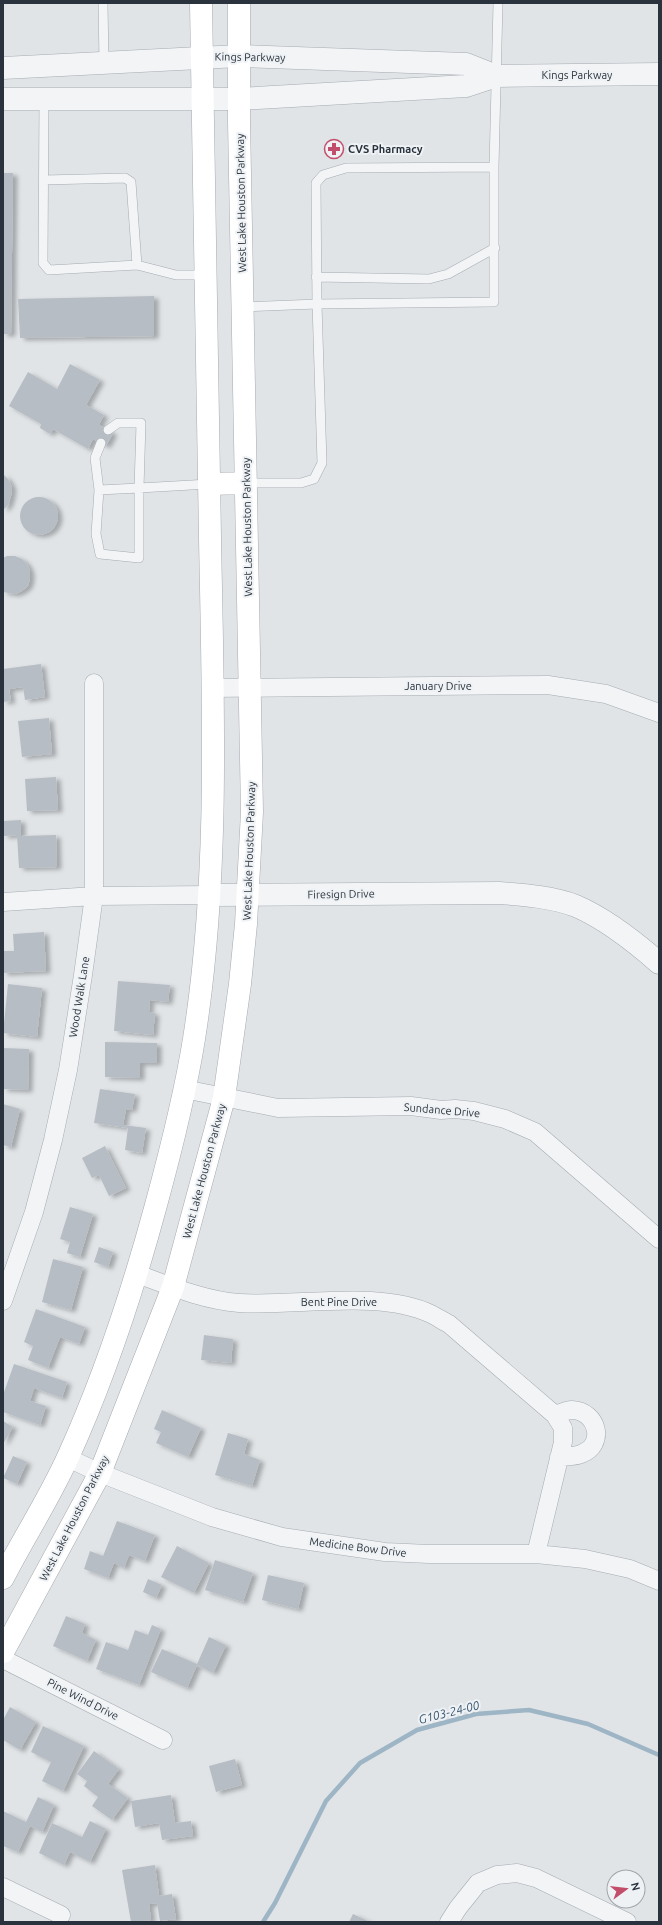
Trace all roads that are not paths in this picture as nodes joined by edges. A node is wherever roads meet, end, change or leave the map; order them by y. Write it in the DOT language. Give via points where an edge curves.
graph roads {
  1 [pos="103,3"];
  2 [pos="202,3"];
  3 [pos="239,3"];
  4 [pos="498,3"];
  5 [pos="239,56"];
  6 [pos="202,57"];
  7 [pos="104,63"];
  8 [pos="3,68"];
  9 [pos="659,74"];
  10 [pos="496,76"];
  11 [pos="203,98"];
  12 [pos="3,99"];
  13 [pos="44,99"];
  14 [pos="239,99"];
  15 [pos="494,168"];
  16 [pos="44,180"];
  17 [pos="495,248"];
  18 [pos="137,265"];
  19 [pos="206,275"];
  20 [pos="316,277"];
  21 [pos="317,304"];
  22 [pos="244,307"];
  23 [pos="108,430"];
  24 [pos="101,443"];
  25 [pos="245,483"];
  26 [pos="209,484"];
  27 [pos="138,488"];
  28 [pos="98,490"];
  29 [pos="94,683"];
  30 [pos="250,687"];
  31 [pos="213,688"];
  32 [pos="659,713"];
  33 [pos="210,895"];
  34 [pos="249,895"];
  35 [pos="94,896"];
  36 [pos="3,902"];
  37 [pos="659,963"];
  38 [pos="184,1089"];
  39 [pos="224,1098"];
  40 [pos="659,1239"];
  41 [pos="137,1274"];
  42 [pos="172,1287"];
  43 [pos="3,1301"];
  44 [pos="555,1415"];
  45 [pos="559,1457"];
  46 [pos="68,1458"];
  47 [pos="100,1472"];
  48 [pos="536,1554"];
  49 [pos="3,1578"];
  50 [pos="659,1580"];
  51 [pos="3,1652"];
  52 [pos="3,1659"];
  53 [pos="162,1740"];
  54 [pos="3,1887"];
  55 [pos="61,1915"];
  56 [pos="449,1922"];
  57 [pos="627,1922"];
  1 -- 7 [label="lane"];
  2 -- 6 [label="main road"];
  3 -- 5 [label="main road, West Lake Houston Parkway"];
  4 -- 10 [label="lane"];
  5 -- 6 [label="street, Kings Parkway"];
  5 -- 10 [label="street, Kings Parkway" via="466,64"];
  5 -- 14 [label="main road, West Lake Houston Parkway"];
  6 -- 7 [label="street, Kings Parkway"];
  6 -- 11 [label="main road"];
  7 -- 8 [label="street, Kings Parkway"];
  9 -- 10 [label="street, Kings Parkway"];
  10 -- 14 [label="street, Kings Parkway" via="466,86"];
  10 -- 15 [label="lane"];
  11 -- 13 [label="street, Kings Parkway"];
  11 -- 14 [label="street, Kings Parkway"];
  11 -- 19 [label="main road"];
  12 -- 13 [label="street, Kings Parkway"];
  13 -- 16 [label="lane"];
  14 -- 22 [label="main road, West Lake Houston Parkway"];
  15 -- 17 [label="lane"];
  15 -- 20 [label="lane" via="346,168 323,175 316,183 315,191"];
  16 -- 18 [label="lane" via="125,178 131,182"];
  16 -- 18 [label="lane" via="43,263 49,270"];
  17 -- 20 [label="lane" via="448,274 429,278"];
  17 -- 21 [label="lane" via="494,302"];
  18 -- 19 [label="lane" via="176,275"];
  19 -- 26 [label="main road"];
  20 -- 21 [label="lane"];
  21 -- 22 [label="lane"];
  21 -- 25 [label="lane" via="322,463 314,479 301,483"];
  22 -- 25 [label="main road, West Lake Houston Parkway"];
  23 -- 27 [label="lane" via="118,423 141,423"];
  24 -- 28 [label="lane" via="95,458"];
  25 -- 26 [label="main road"];
  25 -- 30 [label="main road, West Lake Houston Parkway"];
  26 -- 27 [label="lane"];
  26 -- 31 [label="main road"];
  27 -- 28 [label="lane"];
  27 -- 28 [label="lane" via="139,558 100,554 96,534"];
  29 -- 35 [label="street, Wood Walk Lane"];
  30 -- 31 [label="street, January Drive"];
  30 -- 32 [label="street, January Drive" via="548,686 606,694"];
  30 -- 34 [label="main road, West Lake Houston Parkway" via="252,812"];
  31 -- 33 [label="main road"];
  33 -- 34 [label="street, Firesign Drive"];
  33 -- 35 [label="street, Firesign Drive"];
  33 -- 38 [label="main road" via="194,1039"];
  34 -- 37 [label="street, Firesign Drive" via="500,893 534,896 575,906 604,920"];
  34 -- 39 [label="main road, West Lake Houston Parkway"];
  35 -- 36 [label="street, Firesign Drive"];
  35 -- 43 [label="street, Wood Walk Lane" via="68,1070 53,1140 34,1212"];
  38 -- 39 [label="street, Sundance Drive"];
  38 -- 41 [label="main road" via="175,1136"];
  39 -- 40 [label="street, Sundance Drive" via="278,1108 411,1106 455,1109 505,1119 540,1135"];
  39 -- 42 [label="main road, West Lake Houston Parkway"];
  41 -- 42 [label="street, Bent Pine Drive"];
  41 -- 46 [label="main road"];
  42 -- 44 [label="street, Bent Pine Drive" via="208,1298 239,1303 373,1301 430,1313 449,1324"];
  42 -- 47 [label="main road, West Lake Houston Parkway"];
  44 -- 45 [label="street, Bent Pine Drive" via="562,1428 563,1442"];
  44 -- 45 [label="street" via="571,1410 579,1411 591,1419 596,1436 594,1445 580,1455"];
  45 -- 48 [label="street, Bent Pine Drive"];
  46 -- 47 [label="street, Medicine Bow Drive"];
  46 -- 49 [label="main road"];
  47 -- 48 [label="street, Medicine Bow Drive" via="212,1517 282,1537 385,1552"];
  47 -- 51 [label="main road, West Lake Houston Parkway"];
  48 -- 50 [label="street, Medicine Bow Drive" via="585,1559 630,1569"];
  52 -- 53 [label="street, Pine Wind Drive"];
  54 -- 55 [label="street"];
  56 -- 57 [label="street" via="478,1883 497,1875 516,1873 536,1878"];
}
